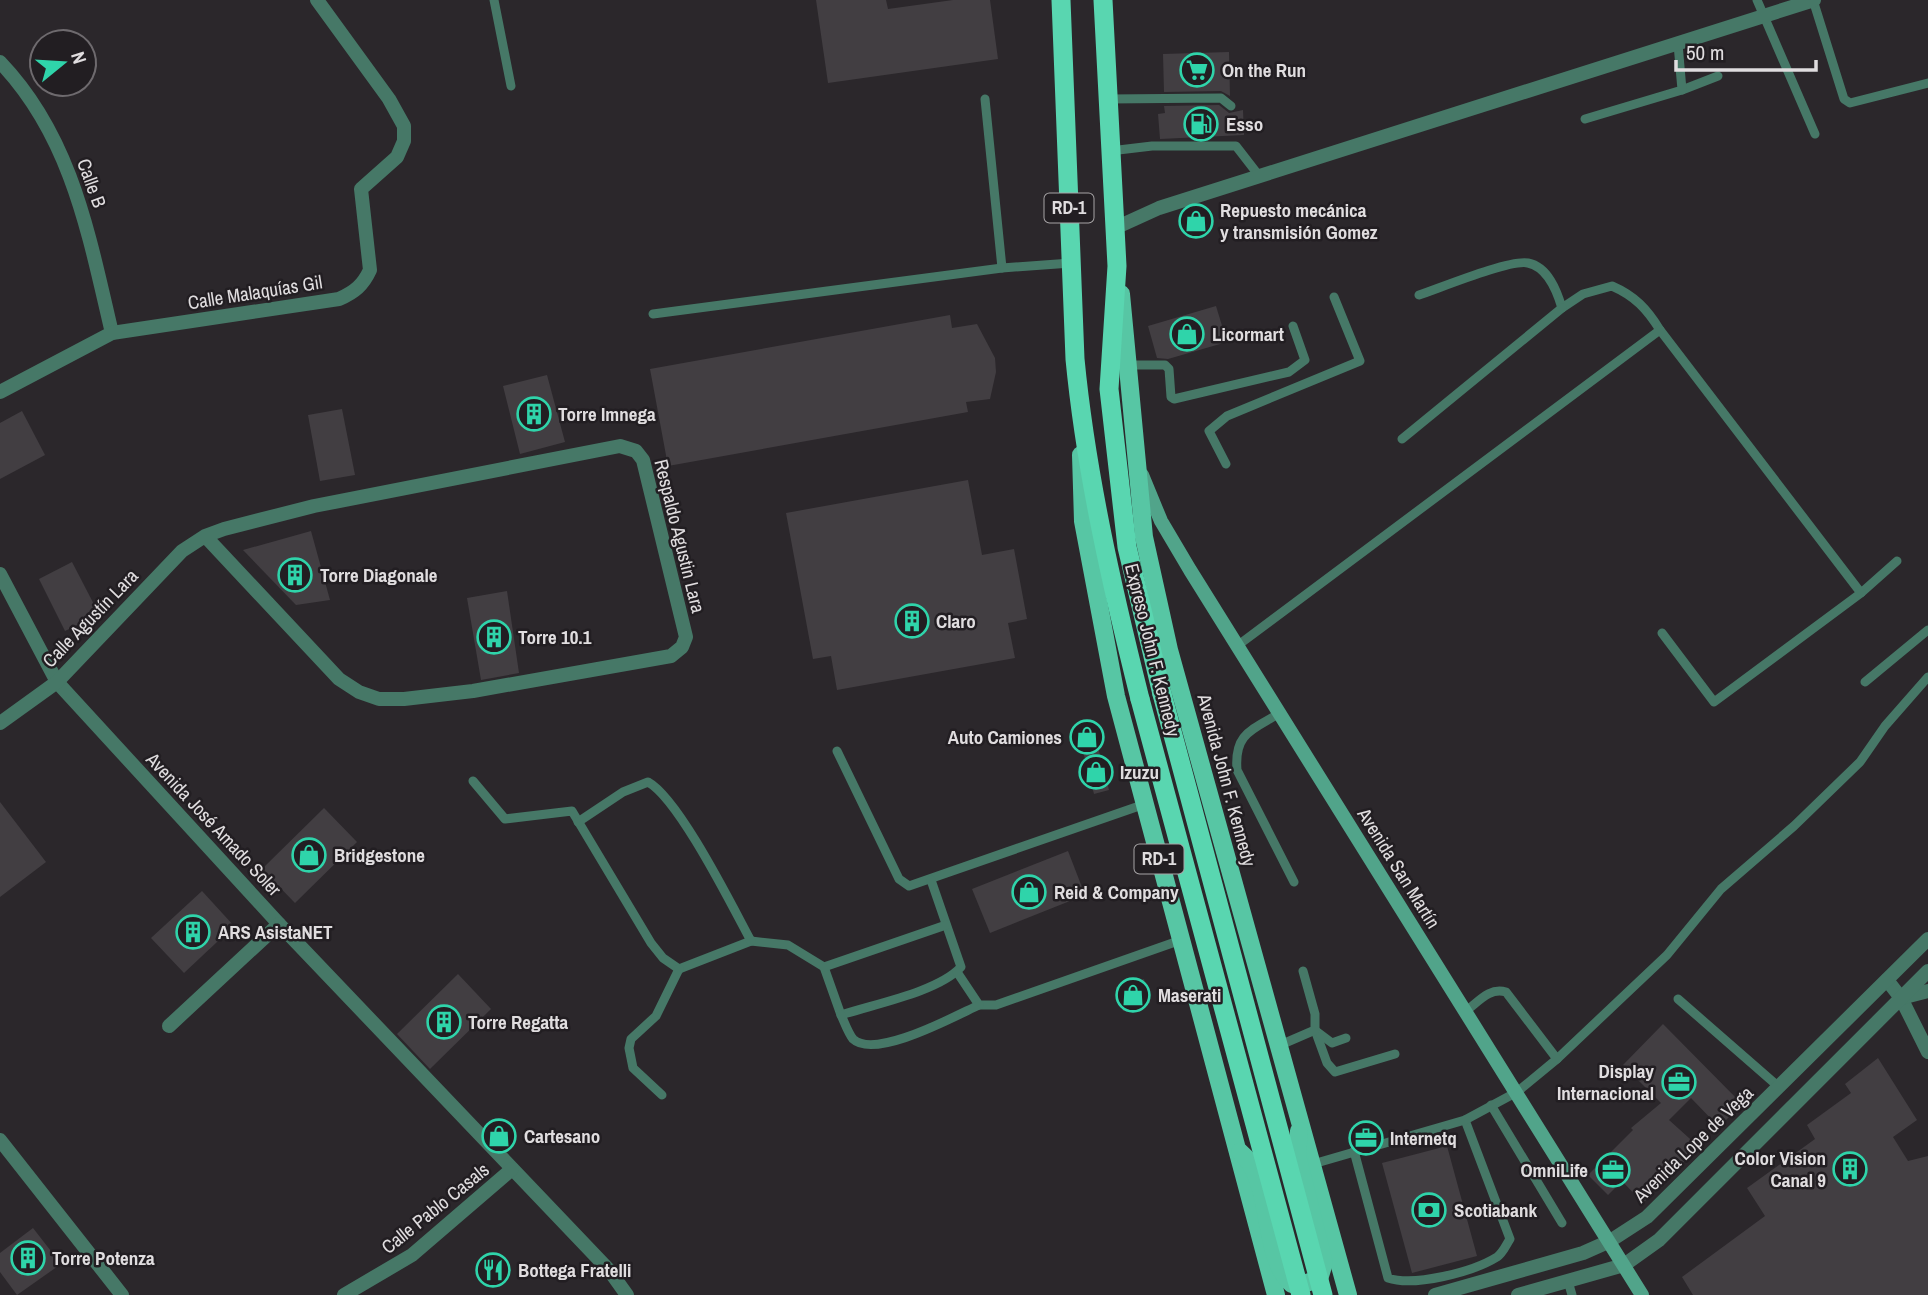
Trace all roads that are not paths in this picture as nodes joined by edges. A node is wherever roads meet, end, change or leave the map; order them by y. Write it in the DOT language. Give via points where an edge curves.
graph roads {
  1 [pos="317,0"];
  2 [pos="494,0"];
  3 [pos="1062,0"];
  4 [pos="1103,0"];
  5 [pos="1757,0"];
  6 [pos="1814,0"];
  7 [pos="1762,17"];
  8 [pos="1678,44"];
  9 [pos="0,62"];
  10 [pos="1718,76"];
  11 [pos="1928,83"];
  12 [pos="511,86"];
  13 [pos="1682,90"];
  14 [pos="985,99"];
  15 [pos="1109,99"];
  16 [pos="1231,106"];
  17 [pos="1585,119"];
  18 [pos="1815,134"];
  19 [pos="1110,151"];
  20 [pos="1260,177"];
  21 [pos="1115,228"];
  22 [pos="1071,263"];
  23 [pos="1117,266"];
  24 [pos="1002,268"];
  25 [pos="1419,295"];
  26 [pos="1334,296"];
  27 [pos="1562,308"];
  28 [pos="653,314"];
  29 [pos="1293,326"];
  30 [pos="1660,330"];
  31 [pos="112,333"];
  32 [pos="1129,365"];
  33 [pos="0,392"];
  34 [pos="1080,416"];
  35 [pos="1402,439"];
  36 [pos="1134,456"];
  37 [pos="1226,464"];
  38 [pos="205,536"];
  39 [pos="1897,561"];
  40 [pos="0,574"];
  41 [pos="1861,593"];
  42 [pos="1928,630"];
  43 [pos="1662,633"];
  44 [pos="1237,646"];
  45 [pos="1928,677"];
  46 [pos="57,682"];
  47 [pos="1866,682"];
  48 [pos="1280,713"];
  49 [pos="0,723"];
  50 [pos="837,751"];
  51 [pos="472,781"];
  52 [pos="1144,804"];
  53 [pos="578,822"];
  54 [pos="931,880"];
  55 [pos="1294,882"];
  56 [pos="279,924"];
  57 [pos="946,925"];
  58 [pos="1928,939"];
  59 [pos="1181,940"];
  60 [pos="751,941"];
  61 [pos="824,967"];
  62 [pos="679,969"];
  63 [pos="1303,971"];
  64 [pos="1928,971"];
  65 [pos="957,972"];
  66 [pos="1887,980"];
  67 [pos="1928,990"];
  68 [pos="1901,998"];
  69 [pos="1678,999"];
  70 [pos="979,1005"];
  71 [pos="1466,1011"];
  72 [pos="841,1014"];
  73 [pos="169,1026"];
  74 [pos="1315,1030"];
  75 [pos="1346,1038"];
  76 [pos="1278,1046"];
  77 [pos="1928,1052"];
  78 [pos="1395,1054"];
  79 [pos="1557,1059"];
  80 [pos="1779,1087"];
  81 [pos="1517,1092"];
  82 [pos="662,1095"];
  83 [pos="1491,1105"];
  84 [pos="1465,1120"];
  85 [pos="1301,1128"];
  86 [pos="0,1140"];
  87 [pos="1235,1148"];
  88 [pos="1354,1151"];
  89 [pos="1313,1164"];
  90 [pos="512,1169"];
  91 [pos="1562,1223"];
  92 [pos="1610,1241"];
  93 [pos="1496,1258"];
  94 [pos="1624,1265"];
  95 [pos="1501,1276"];
  96 [pos="1570,1288"];
  97 [pos="122,1295"];
  98 [pos="344,1295"];
  99 [pos="627,1295"];
  100 [pos="1276,1295"];
  101 [pos="1301,1295"];
  102 [pos="1324,1295"];
  103 [pos="1348,1295"];
  104 [pos="1435,1295"];
  105 [pos="1518,1295"];
  106 [pos="1642,1295"];
  1 -- 31 [label="street, Calle Malaquías Gil" via="404,126 397,157 361,189 370,270 365,282 339,299"];
  2 -- 12 [label="lane"];
  3 -- 22 [label="highway, Expreso John F. Kennedy / RD-1"];
  4 -- 15 [label="highway, Expreso John F. Kennedy / RD-1"];
  5 -- 7 [label="lane"];
  6 -- 7 [label="street"];
  6 -- 11 [label="lane" via="1844,99 1850,103"];
  7 -- 8 [label="street"];
  7 -- 18 [label="lane"];
  8 -- 13 [label="lane"];
  8 -- 20 [label="street"];
  9 -- 31 [label="street, Calle B" via="58,145 81,199"];
  10 -- 13 [label="lane"];
  13 -- 17 [label="lane"];
  14 -- 24 [label="lane"];
  15 -- 16 [label="lane" via="1221,98"];
  15 -- 19 [label="highway, Expreso John F. Kennedy / RD-1"];
  19 -- 20 [label="lane" via="1236,146"];
  19 -- 21 [label="highway, Expreso John F. Kennedy / RD-1"];
  20 -- 21 [label="street" via="1159,208"];
  21 -- 23 [label="highway, Expreso John F. Kennedy / RD-1"];
  22 -- 24 [label="lane"];
  22 -- 34 [label="highway, Expreso John F. Kennedy / RD-1"];
  23 -- 32 [label="main road, Avenida John F. Kennedy / RD-1"];
  23 -- 102 [label="highway, Expreso John F. Kennedy / RD-1, bridge" via="1109,389 1127,547 1162,694"];
  24 -- 28 [label="lane"];
  25 -- 27 [label="lane" via="1527,262 1549,279"];
  26 -- 37 [label="lane" via="1360,361 1227,416 1209,431"];
  27 -- 30 [label="lane" via="1583,294 1612,286 1632,295"];
  27 -- 35 [label="lane"];
  29 -- 32 [label="lane" via="1305,360 1289,372 1174,399 1165,365"];
  30 -- 41 [label="lane"];
  30 -- 44 [label="lane"];
  31 -- 33 [label="street, Calle Malaquías Gil"];
  32 -- 36 [label="main road, Avenida John F. Kennedy / RD-1"];
  34 -- 52 [label="main road, RD-1" via="1083,521 1116,696"];
  34 -- 101 [label="highway, Expreso John F. Kennedy / RD-1, bridge" via="1120,620"];
  36 -- 44 [label="main road, Avenida San Martín" via="1161,521"];
  36 -- 76 [label="main road, Avenida John F. Kennedy / RD-1" via="1144,537 1169,650"];
  38 -- 38 [label="street, Respaldo Agustin Lara" via="339,679 379,699 474,691 671,656 682,648 685,637 643,460 620,446 314,506"];
  38 -- 46 [label="street, Calle Agustín Lara" via="182,551"];
  39 -- 41 [label="lane"];
  40 -- 46 [label="street, Avenida José Amado Soler"];
  41 -- 43 [label="lane" via="1714,702"];
  42 -- 47 [label="lane"];
  44 -- 48 [label="main road, Avenida San Martín"];
  45 -- 79 [label="lane" via="1860,762 1721,889 1667,955"];
  46 -- 49 [label="street, Calle Agustín Lara"];
  46 -- 56 [label="street, Avenida José Amado Soler"];
  48 -- 55 [label="lane" via="1240,740 1236,758 1237,770"];
  48 -- 71 [label="main road, Avenida San Martín"];
  50 -- 54 [label="lane" via="899,879 909,886"];
  51 -- 53 [label="lane" via="505,819 568,810"];
  52 -- 54 [label="lane"];
  52 -- 59 [label="main road, RD-1"];
  53 -- 60 [label="lane" via="635,785 649,782 656,786 682,821"];
  53 -- 62 [label="lane" via="651,943"];
  54 -- 57 [label="lane"];
  56 -- 73 [label="street"];
  56 -- 90 [label="street, Avenida José Amado Soler"];
  57 -- 61 [label="lane"];
  57 -- 65 [label="lane" via="961,967"];
  58 -- 66 [label="street, Avenida Lope de Vega"];
  59 -- 70 [label="lane" via="1040,992 996,1005"];
  59 -- 87 [label="main road, RD-1"];
  60 -- 61 [label="lane" via="788,945"];
  60 -- 62 [label="lane"];
  61 -- 72 [label="lane"];
  62 -- 82 [label="lane" via="656,1016 631,1039 629,1048 633,1068"];
  63 -- 74 [label="lane"];
  64 -- 68 [label="street"];
  65 -- 70 [label="lane"];
  65 -- 72 [label="lane" via="936,984"];
  66 -- 68 [label="street"];
  66 -- 80 [label="street, Avenida Lope de Vega"];
  67 -- 68 [label="street"];
  68 -- 77 [label="street"];
  68 -- 94 [label="street" via="1659,1240"];
  69 -- 80 [label="lane"];
  70 -- 72 [label="lane" via="897,1041 868,1045 853,1039"];
  71 -- 79 [label="lane" via="1490,992 1506,992"];
  71 -- 81 [label="main road, Avenida San Martín"];
  74 -- 75 [label="lane" via="1332,1043"];
  74 -- 76 [label="lane"];
  74 -- 78 [label="lane" via="1335,1072"];
  76 -- 85 [label="main road, Avenida John F. Kennedy / RD-1"];
  79 -- 81 [label="lane"];
  80 -- 92 [label="street, Avenida Lope de Vega" via="1647,1217"];
  81 -- 83 [label="lane"];
  81 -- 92 [label="main road, Avenida San Martín"];
  83 -- 84 [label="lane"];
  83 -- 91 [label="lane"];
  84 -- 88 [label="lane"];
  84 -- 93 [label="lane" via="1510,1239"];
  85 -- 87 [label="main road" via="1296,1137 1297,1155 1324,1264 1319,1279 1307,1284 1292,1284 1281,1270 1255,1172"];
  85 -- 89 [label="main road, Avenida John F. Kennedy / RD-1"];
  86 -- 97 [label="street"];
  87 -- 100 [label="main road, RD-1"];
  88 -- 89 [label="lane"];
  88 -- 93 [label="lane" via="1388,1278 1429,1281"];
  89 -- 103 [label="main road, Avenida John F. Kennedy / RD-1"];
  90 -- 98 [label="street, Calle Pablo Casals" via="412,1255"];
  90 -- 99 [label="street, Avenida José Amado Soler" via="609,1270"];
  92 -- 94 [label="main road, Avenida San Martín"];
  92 -- 95 [label="street, Avenida Lope de Vega"];
  93 -- 95 [label="lane"];
  94 -- 96 [label="street"];
  94 -- 106 [label="main road, Avenida San Martín"];
  95 -- 104 [label="street, Avenida Lope de Vega"];
  96 -- 105 [label="street"];
}
